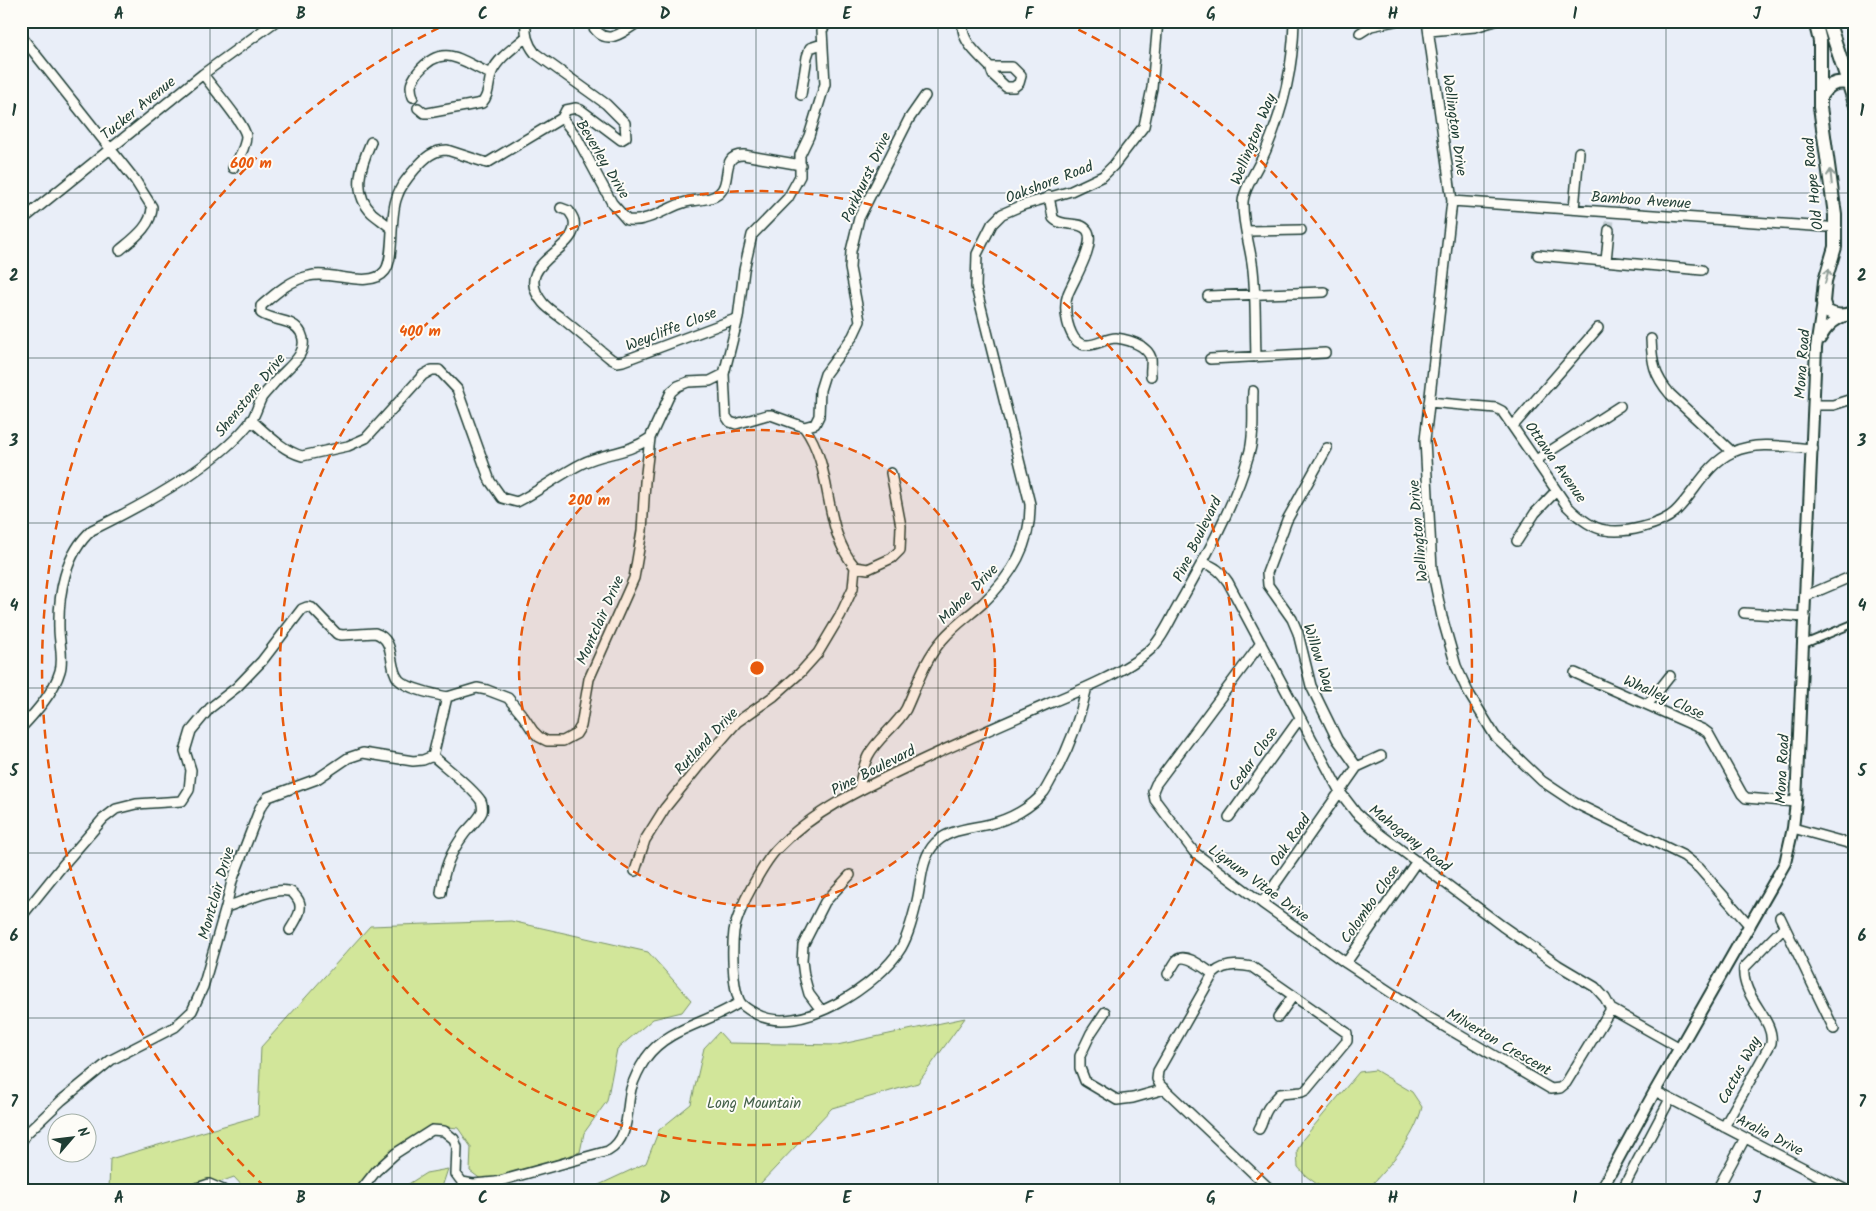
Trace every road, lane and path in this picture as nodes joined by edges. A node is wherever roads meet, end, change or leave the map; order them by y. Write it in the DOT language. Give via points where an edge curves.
graph roads {
  1 [pos="276,21"];
  2 [pos="526,21"];
  3 [pos="590,21"];
  4 [pos="640,21"];
  5 [pos="829,21"];
  6 [pos="963,21"];
  7 [pos="1158,21"];
  8 [pos="1294,21"];
  9 [pos="1395,21"];
  10 [pos="1427,21"];
  11 [pos="1495,21"];
  12 [pos="1814,21"];
  13 [pos="1828,21"];
  14 [pos="1428,31"];
  15 [pos="1360,33"];
  16 [pos="21,36"];
  17 [pos="526,37"];
  18 [pos="822,44"];
  19 [pos="990,67"];
  20 [pos="203,74"];
  21 [pos="491,74"];
  22 [pos="1852,83"];
  23 [pos="802,95"];
  24 [pos="1821,95"];
  25 [pos="925,96"];
  26 [pos="413,97"];
  27 [pos="1855,102"];
  28 [pos="418,108"];
  29 [pos="562,118"];
  30 [pos="371,142"];
  31 [pos="109,149"];
  32 [pos="1579,152"];
  33 [pos="801,165"];
  34 [pos="232,168"];
  35 [pos="1049,196"];
  36 [pos="1452,201"];
  37 [pos="561,208"];
  38 [pos="1574,210"];
  39 [pos="21,221"];
  40 [pos="1827,227"];
  41 [pos="391,228"];
  42 [pos="1301,230"];
  43 [pos="1609,230"];
  44 [pos="1247,232"];
  45 [pos="120,250"];
  46 [pos="1538,255"];
  47 [pos="1606,262"];
  48 [pos="1702,270"];
  49 [pos="1324,292"];
  50 [pos="1254,294"];
  51 [pos="1208,296"];
  52 [pos="1823,302"];
  53 [pos="1850,314"];
  54 [pos="738,318"];
  55 [pos="1598,328"];
  56 [pos="1651,339"];
  57 [pos="1816,348"];
  58 [pos="1325,353"];
  59 [pos="1256,357"];
  60 [pos="1210,359"];
  61 [pos="997,372"];
  62 [pos="724,374"];
  63 [pos="1151,376"];
  64 [pos="1253,390"];
  65 [pos="1855,398"];
  66 [pos="1429,402"];
  67 [pos="1814,405"];
  68 [pos="1620,406"];
  69 [pos="251,420"];
  70 [pos="1513,426"];
  71 [pos="804,428"];
  72 [pos="650,438"];
  73 [pos="1327,448"];
  74 [pos="1813,449"];
  75 [pos="1732,452"];
  76 [pos="1536,460"];
  77 [pos="891,473"];
  78 [pos="1556,491"];
  79 [pos="1518,541"];
  80 [pos="1203,563"];
  81 [pos="855,567"];
  82 [pos="1855,575"];
  83 [pos="1806,596"];
  84 [pos="1744,613"];
  85 [pos="1805,617"];
  86 [pos="1855,623"];
  87 [pos="1261,643"];
  88 [pos="1804,644"];
  89 [pos="1575,673"];
  90 [pos="1670,676"];
  91 [pos="1087,687"];
  92 [pos="447,697"];
  93 [pos="1648,704"];
  94 [pos="1300,718"];
  95 [pos="21,728"];
  96 [pos="432,756"];
  97 [pos="1380,756"];
  98 [pos="1357,767"];
  99 [pos="859,789"];
  100 [pos="1340,792"];
  101 [pos="1796,802"];
  102 [pos="1229,817"];
  103 [pos="1793,828"];
  104 [pos="1855,844"];
  105 [pos="1417,861"];
  106 [pos="635,871"];
  107 [pos="850,875"];
  108 [pos="441,893"];
  109 [pos="1262,903"];
  110 [pos="226,907"];
  111 [pos="1780,916"];
  112 [pos="21,917"];
  113 [pos="1750,926"];
  114 [pos="1784,927"];
  115 [pos="290,930"];
  116 [pos="1346,963"];
  117 [pos="1168,974"];
  118 [pos="1213,974"];
  119 [pos="1293,996"];
  120 [pos="740,1002"];
  121 [pos="821,1010"];
  122 [pos="1611,1010"];
  123 [pos="1105,1012"];
  124 [pos="1278,1016"];
  125 [pos="1834,1029"];
  126 [pos="1680,1048"];
  127 [pos="1165,1089"];
  128 [pos="1655,1091"];
  129 [pos="1670,1099"];
  130 [pos="1724,1127"];
  131 [pos="1259,1129"];
  132 [pos="1745,1138"];
  133 [pos="21,1142"];
  134 [pos="21,1183"];
  135 [pos="28,1190"];
  136 [pos="191,1190"];
  137 [pos="223,1190"];
  138 [pos="361,1190"];
  139 [pos="1271,1190"];
  140 [pos="1601,1190"];
  141 [pos="1622,1190"];
  142 [pos="1717,1190"];
  143 [pos="1846,1190"];
  1 -- 20 [label="street, Tucker Avenue"];
  2 -- 17 [label="street"];
  3 -- 4 [label="street" via="601,36 616,37"];
  5 -- 18 [label="street" via="822,30"];
  6 -- 19 [label="street" via="963,36"];
  7 -- 35 [label="street, Oakshore Road" via="1152,88 1144,126 1103,176 1071,191"];
  8 -- 44 [label="street, Wellington Way" via="1293,58 1287,91 1266,151 1243,201"];
  9 -- 15 [label="street" via="1372,26"];
  10 -- 14 [label="street, Wellington Drive"];
  11 -- 14 [label="street" via="1475,27"];
  12 -- 24 [label="main road, Old Hope Road" via="1820,41"];
  13 -- 22 [label="main road"];
  14 -- 36 [label="street, Wellington Drive"];
  16 -- 31 [label="street"];
  17 -- 21 [label="street"];
  17 -- 29 [label="street, Beverley Drive" via="535,53 620,117 625,123 626,138 619,140 576,108 566,110"];
  18 -- 23 [label="street" via="810,48"];
  18 -- 33 [label="street" via="825,84 800,154"];
  20 -- 31 [label="street, Tucker Avenue"];
  20 -- 34 [label="street" via="246,133 245,146"];
  21 -- 26 [label="street" via="468,61 442,55 426,63 411,82"];
  21 -- 28 [label="street" via="482,103 428,113"];
  22 -- 24 [label="main road" via="1835,82"];
  22 -- 27 [label="main road"];
  52 -- 24 [label="main road, Old Hope Road, one-way" via="1825,281 1836,247 1836,232"];
  25 -- 71 [label="street, Parkhurst Drive" via="909,119 859,218 850,268 860,321 825,374 820,390 820,416 815,424"];
  29 -- 33 [label="street, Beverley Drive" via="576,136 612,203 627,220 643,219 684,202 718,194 723,190 728,163 736,156"];
  29 -- 41 [label="street, Shenstone Drive" via="487,163 447,150 428,155 399,192"];
  30 -- 41 [label="street" via="361,166 359,184 365,204"];
  31 -- 39 [label="street, Tucker Avenue"];
  31 -- 45 [label="street" via="152,207 141,231"];
  32 -- 38 [label="street"];
  33 -- 54 [label="street" via="800,176 788,198 752,235"];
  35 -- 61 [label="street, Oakshore Road" via="1002,214 992,224 977,254 976,287"];
  35 -- 63 [label="street" via="1055,221 1080,226 1087,229 1090,236 1084,260 1067,295 1067,322 1075,339 1082,345 1117,338 1132,341 1148,351"];
  36 -- 38 [label="street, Bamboo Avenue"];
  36 -- 66 [label="street, Wellington Drive"];
  37 -- 54 [label="street, Weycliffe Close" via="569,211 574,221 572,233 569,240 541,264 535,275 535,286 544,303 611,359 623,361"];
  38 -- 40 [label="street, Bamboo Avenue" via="1610,216"];
  41 -- 69 [label="street, Shenstone Drive" via="389,265 377,278 308,276 291,283 261,306 262,313 269,318 296,326 304,343 302,354 263,396"];
  42 -- 44 [label="street"];
  43 -- 47 [label="street"];
  44 -- 50 [label="street, Wellington Way"];
  46 -- 47 [label="street"];
  47 -- 48 [label="street"];
  49 -- 50 [label="street"];
  50 -- 51 [label="street"];
  50 -- 59 [label="street, Wellington Way"];
  52 -- 53 [label="main road" via="1826,311 1833,315"];
  52 -- 57 [label="street, Mona Road"];
  53 -- 57 [label="street" via="1830,324"];
  54 -- 62 [label="street"];
  55 -- 70 [label="street"];
  56 -- 75 [label="street" via="1652,362 1662,385"];
  57 -- 67 [label="street, Mona Road"];
  58 -- 59 [label="street"];
  59 -- 60 [label="street"];
  61 -- 99 [label="street, Mahoe Drive" via="1030,504 1028,536 1008,574 984,602 943,639 921,674 902,715 868,755"];
  62 -- 71 [label="street" via="726,416 730,422 736,424 772,415"];
  62 -- 72 [label="street, Montclair Drive" via="710,382 688,382 671,392"];
  64 -- 80 [label="street, Pine Boulevard" via="1250,451 1236,491"];
  65 -- 67 [label="street" via="1833,405"];
  66 -- 70 [label="street, Ottawa Avenue" via="1496,408"];
  66 -- 113 [label="street, Wellington Drive" via="1425,440 1432,569 1456,666 1481,713 1496,736 1542,781 1575,803 1684,856 1699,868"];
  67 -- 74 [label="street, Mona Road"];
  68 -- 76 [label="street"];
  69 -- 72 [label="street" via="274,440 302,456 348,446 366,438 423,375 439,370 457,389 490,481 502,498 517,502 582,463 631,449"];
  69 -- 95 [label="street, Shenstone Drive" via="225,448 180,481 92,530 76,548 62,587 59,673 53,687"];
  70 -- 76 [label="street, Ottawa Avenue"];
  71 -- 81 [label="street" via="819,455 838,540 845,556"];
  72 -- 92 [label="street, Montclair Drive" via="642,531 634,578 589,679 581,726 576,734 563,741 548,742 533,731 508,698 487,690 477,688"];
  73 -- 98 [label="street, Willow Way" via="1286,520 1267,573 1268,585 1292,619 1311,686 1337,739"];
  74 -- 75 [label="street, Ottawa Avenue" via="1765,446"];
  74 -- 83 [label="street, Mona Road"];
  75 -- 78 [label="street, Ottawa Avenue" via="1714,464 1674,513 1650,525 1629,530 1604,530 1592,525 1579,518"];
  76 -- 78 [label="street, Ottawa Avenue"];
  77 -- 81 [label="street" via="901,526 900,550 892,558 868,569"];
  78 -- 79 [label="street" via="1535,513"];
  80 -- 87 [label="street, Mahogany Road" via="1221,572"];
  80 -- 91 [label="street, Pine Boulevard" via="1151,650"];
  81 -- 106 [label="street, Rutland Drive" via="853,588 818,653 774,696 737,722 703,761 665,808 645,840"];
  82 -- 83 [label="street"];
  83 -- 85 [label="street, Mona Road"];
  84 -- 85 [label="street"];
  85 -- 88 [label="street, Mona Road"];
  86 -- 88 [label="street"];
  87 -- 94 [label="street, Mahogany Road"];
  87 -- 109 [label="street, Lignum Vitae Drive" via="1153,792 1155,800 1194,852"];
  88 -- 101 [label="street, Mona Road"];
  89 -- 93 [label="street, Whalley Close"];
  90 -- 93 [label="street"];
  91 -- 99 [label="street, Pine Boulevard"];
  91 -- 121 [label="street" via="1064,756 1043,793 1024,810 1006,819 947,834 939,840 924,865 911,921 898,953 872,980 835,1005"];
  92 -- 96 [label="street"];
  92 -- 112 [label="street" via="428,694 402,682 395,672 390,647 380,635 337,634 312,608 302,609 262,661 210,708 191,731 185,752 190,770 189,790 182,802 136,804 116,809"];
  93 -- 101 [label="street, Whalley Close" via="1704,730 1746,798"];
  94 -- 100 [label="street, Mahogany Road"];
  94 -- 102 [label="street, Cedar Close"];
  96 -- 108 [label="street" via="482,804 482,812 449,858"];
  96 -- 110 [label="street, Montclair Drive" via="413,761 362,753 348,758 317,779 268,798 260,808 247,839"];
  97 -- 98 [label="street"];
  98 -- 100 [label="street"];
  99 -- 120 [label="street, Pine Boulevard" via="803,827 774,852 753,886 736,920 732,942 732,965"];
  100 -- 105 [label="street, Mahogany Road" via="1376,831"];
  100 -- 109 [label="street, Oak Road"];
  101 -- 103 [label="street, Mona Road"];
  103 -- 104 [label="street"];
  103 -- 113 [label="street, Mona Road" via="1785,863"];
  105 -- 116 [label="street, Colombo Close"];
  105 -- 122 [label="street, Mahogany Road" via="1502,926 1595,987"];
  107 -- 121 [label="street" via="825,902 804,945 804,976 809,994"];
  109 -- 116 [label="street, Lignum Vitae Drive"];
  110 -- 115 [label="street" via="273,892 288,891 300,902 298,917"];
  110 -- 133 [label="street, Montclair Drive" via="203,987 192,1011 175,1027 111,1060 62,1100"];
  111 -- 114 [label="street"];
  113 -- 126 [label="street, Mona Road"];
  114 -- 125 [label="street"];
  114 -- 130 [label="street, Cactus Way" via="1744,968 1751,999 1772,1036"];
  116 -- 122 [label="street, Milverton Crescent" via="1425,1015 1552,1089 1566,1083"];
  117 -- 118 [label="street" via="1178,959 1183,958"];
  118 -- 119 [label="street" via="1222,968 1252,967"];
  118 -- 127 [label="street" via="1158,1072 1157,1080"];
  119 -- 124 [label="street"];
  119 -- 131 [label="street" via="1347,1033 1347,1041 1306,1090 1280,1094 1266,1111"];
  120 -- 121 [label="street" via="763,1018 780,1021 804,1018"];
  120 -- 138 [label="street" via="728,1011 687,1027 661,1042 647,1057 632,1087 621,1138 608,1151 496,1182 473,1184 462,1182 456,1174 457,1147 454,1139 444,1131 432,1130 396,1153 376,1170"];
  122 -- 126 [label="street"];
  123 -- 127 [label="street" via="1080,1056 1084,1080 1117,1100"];
  126 -- 128 [label="street, Mona Road"];
  127 -- 139 [label="street"];
  128 -- 129 [label="street, Aralia Drive"];
  128 -- 140 [label="street, Mona Road"];
  129 -- 130 [label="street, Aralia Drive"];
  129 -- 141 [label="street"];
  130 -- 132 [label="street, Aralia Drive"];
  132 -- 142 [label="street"];
  132 -- 143 [label="street, Aralia Drive"];
  134 -- 135 [label="street"];
  136 -- 137 [label="street" via="209,1184"];
}
